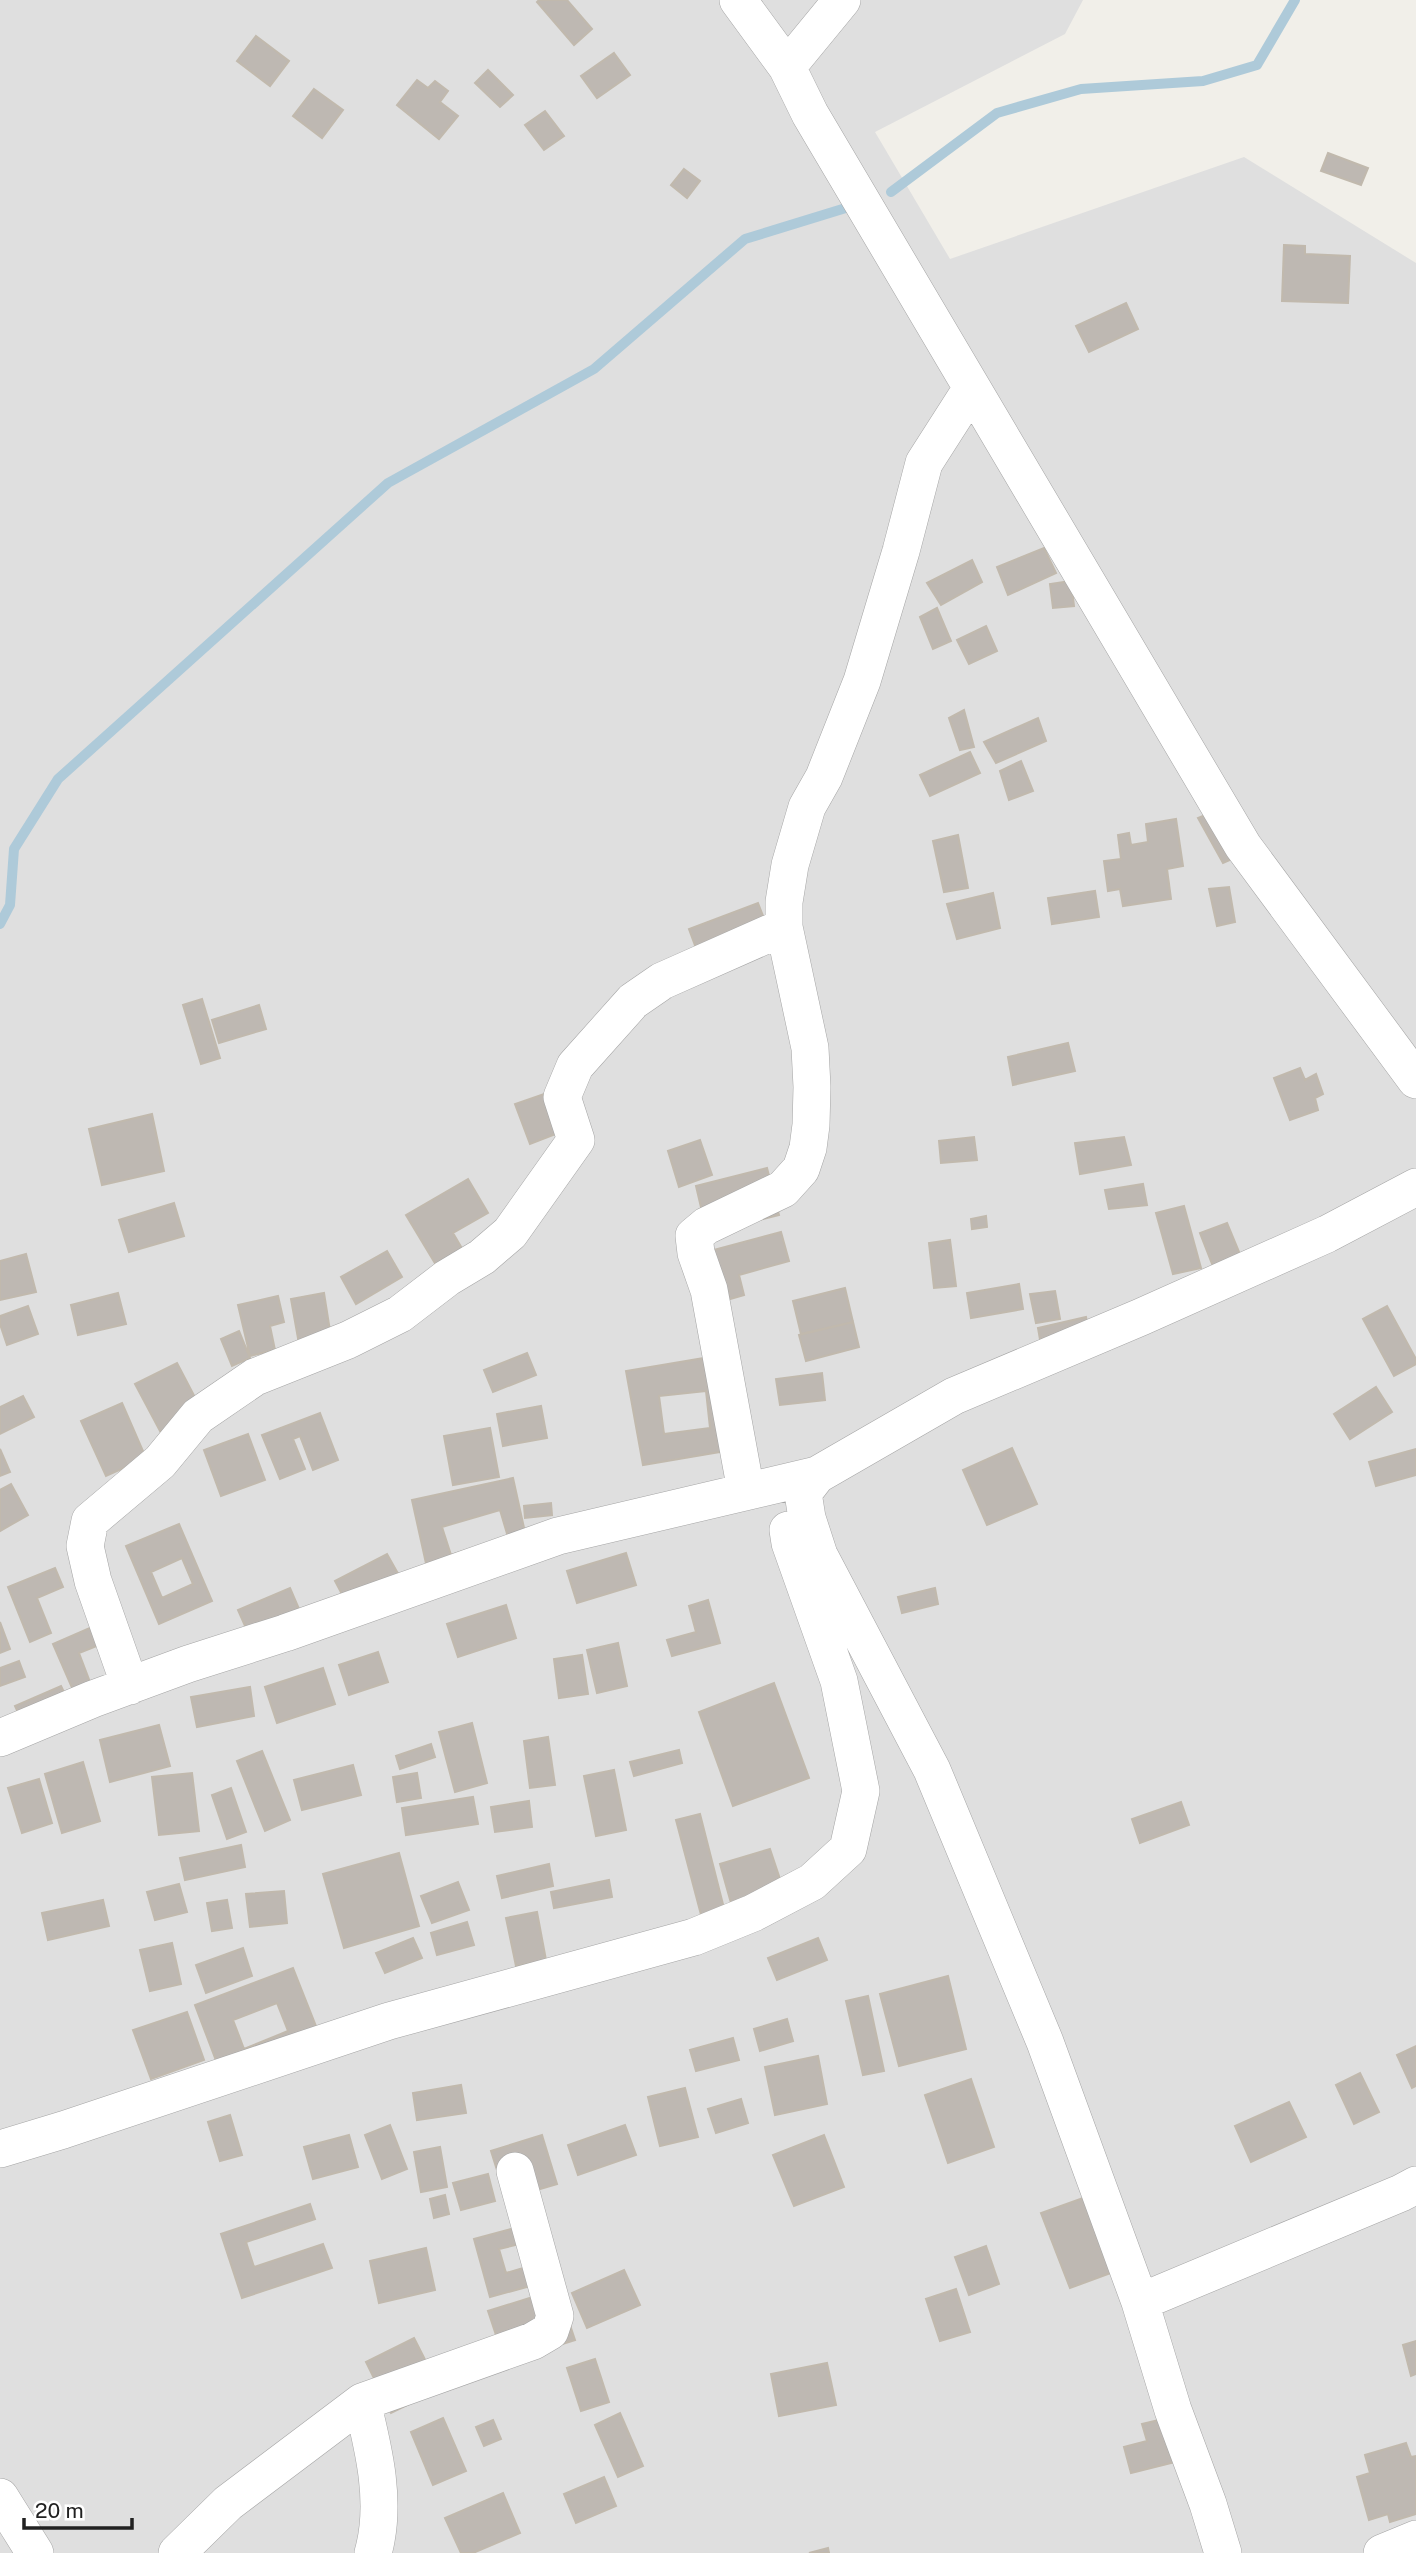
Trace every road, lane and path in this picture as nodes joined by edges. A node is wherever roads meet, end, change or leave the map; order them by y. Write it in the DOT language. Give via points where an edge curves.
graph roads {
  1 [pos="738,0"];
  2 [pos="842,0"];
  3 [pos="788,67"];
  4 [pos="972,388"];
  5 [pos="784,927"];
  6 [pos="1416,1080"];
  7 [pos="1416,1186"];
  8 [pos="810,1484"];
  9 [pos="746,1491"];
  10 [pos="130,1686"];
  11 [pos="0,1738"];
  12 [pos="0,2149"];
  13 [pos="515,2171"];
  14 [pos="1416,2185"];
  15 [pos="1140,2302"];
  16 [pos="362,2402"];
  17 [pos="0,2497"];
  18 [pos="1416,2539"];
  19 [pos="35,2553"];
  20 [pos="177,2553"];
  21 [pos="373,2553"];
  22 [pos="1223,2553"];
  23 [pos="1382,2553"];
  1 -- 3 [label="street"];
  2 -- 3 [label="street"];
  3 -- 4 [label="street" via="810,114"];
  4 -- 5 [label="street" via="924,463 862,681 824,777 807,807 790,865"];
  4 -- 6 [label="street" via="1243,846"];
  5 -- 9 [label="street" via="810,1048 812,1100 801,1169 783,1189 706,1226 695,1236"];
  5 -- 10 [label="street" via="662,981 633,1001 575,1066 562,1097 576,1140 510,1233 482,1257 400,1314 255,1377 198,1416 160,1462 90,1521 85,1546 93,1581"];
  7 -- 8 [label="street" via="1314,1239 954,1396"];
  8 -- 9 [label="street"];
  8 -- 12 [label="street" via="787,1513 790,1543 839,1681 861,1791 848,1849 812,1882 694,1937 389,2021"];
  8 -- 15 [label="street" via="807,1518 819,1555 932,1770 1045,2042"];
  9 -- 10 [label="street" via="558,1536"];
  10 -- 11 [label="street"];
  13 -- 16 [label="street" via="555,2316 550,2331"];
  14 -- 15 [label="street"];
  15 -- 22 [label="street"];
  16 -- 20 [label="street" via="228,2503"];
  16 -- 21 [label="street" via="375,2455 378,2514"];
  17 -- 19 [label="street"];
  18 -- 23 [label="street"];
}
